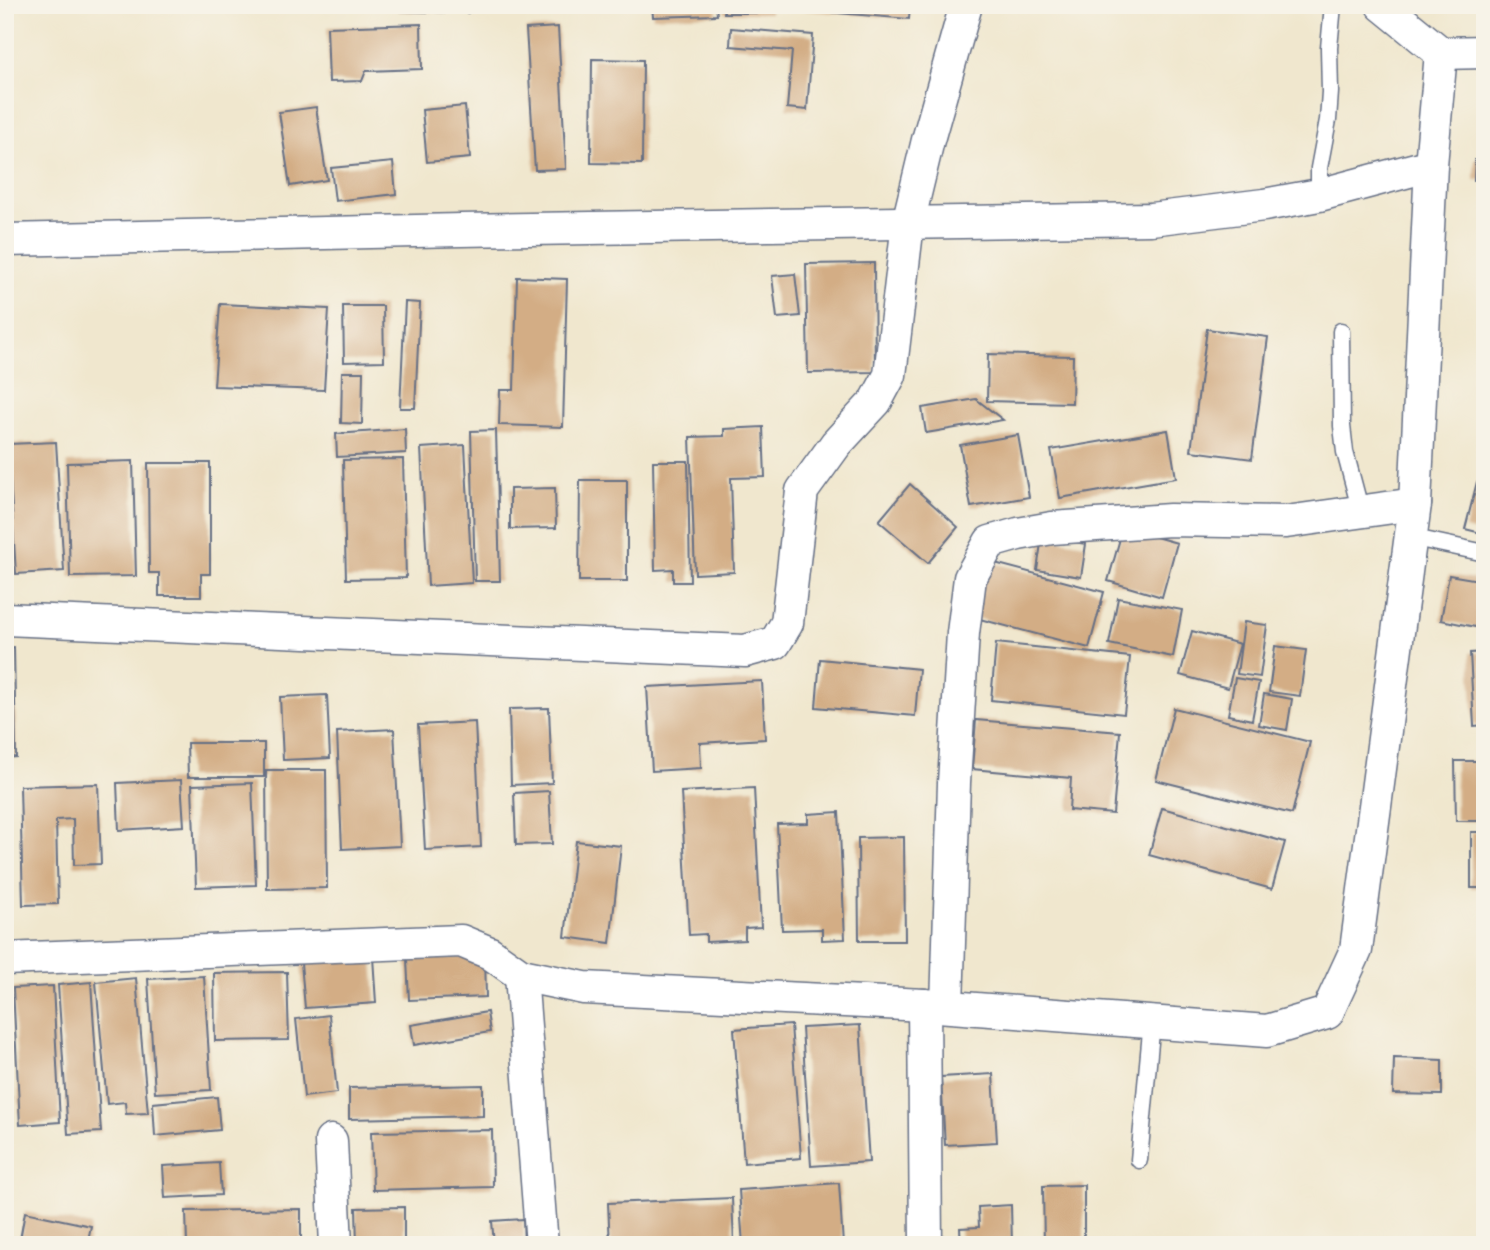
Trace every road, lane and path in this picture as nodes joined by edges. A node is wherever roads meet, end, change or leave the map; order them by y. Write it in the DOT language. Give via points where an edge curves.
graph roads {
  1 [pos="966,5"];
  2 [pos="1333,5"];
  3 [pos="1382,5"];
  4 [pos="1485,52"];
  5 [pos="1441,53"];
  6 [pos="1431,164"];
  7 [pos="1319,195"];
  8 [pos="908,223"];
  9 [pos="5,240"];
  10 [pos="1340,331"];
  11 [pos="1415,504"];
  12 [pos="1361,512"];
  13 [pos="1410,537"];
  14 [pos="1485,553"];
  15 [pos="5,619"];
  16 [pos="5,959"];
  17 [pos="521,975"];
  18 [pos="936,1005"];
  19 [pos="1152,1021"];
  20 [pos="331,1141"];
  21 [pos="1139,1160"];
  22 [pos="336,1245"];
  23 [pos="542,1245"];
  24 [pos="926,1245"];
  1 -- 8 [label="street"];
  2 -- 7 [label="lane"];
  3 -- 5 [label="street"];
  4 -- 5 [label="street"];
  5 -- 6 [label="street"];
  6 -- 7 [label="street"];
  6 -- 11 [label="street"];
  7 -- 8 [label="street" via="1151,219"];
  8 -- 9 [label="street"];
  8 -- 15 [label="street" via="890,375 876,401 836,444 802,491 787,623 775,643 745,651"];
  10 -- 12 [label="lane" via="1345,452"];
  11 -- 12 [label="street"];
  11 -- 13 [label="street"];
  12 -- 18 [label="street" via="1286,522 1098,524 1052,528 990,542 970,578 963,632"];
  13 -- 14 [label="lane"];
  13 -- 19 [label="street" via="1356,950 1327,1013 1267,1031"];
  16 -- 17 [label="street" via="461,942 491,953"];
  17 -- 18 [label="street" via="584,988"];
  17 -- 23 [label="street"];
  18 -- 19 [label="street"];
  18 -- 24 [label="street"];
  19 -- 21 [label="lane"];
  20 -- 22 [label="street"];
}
